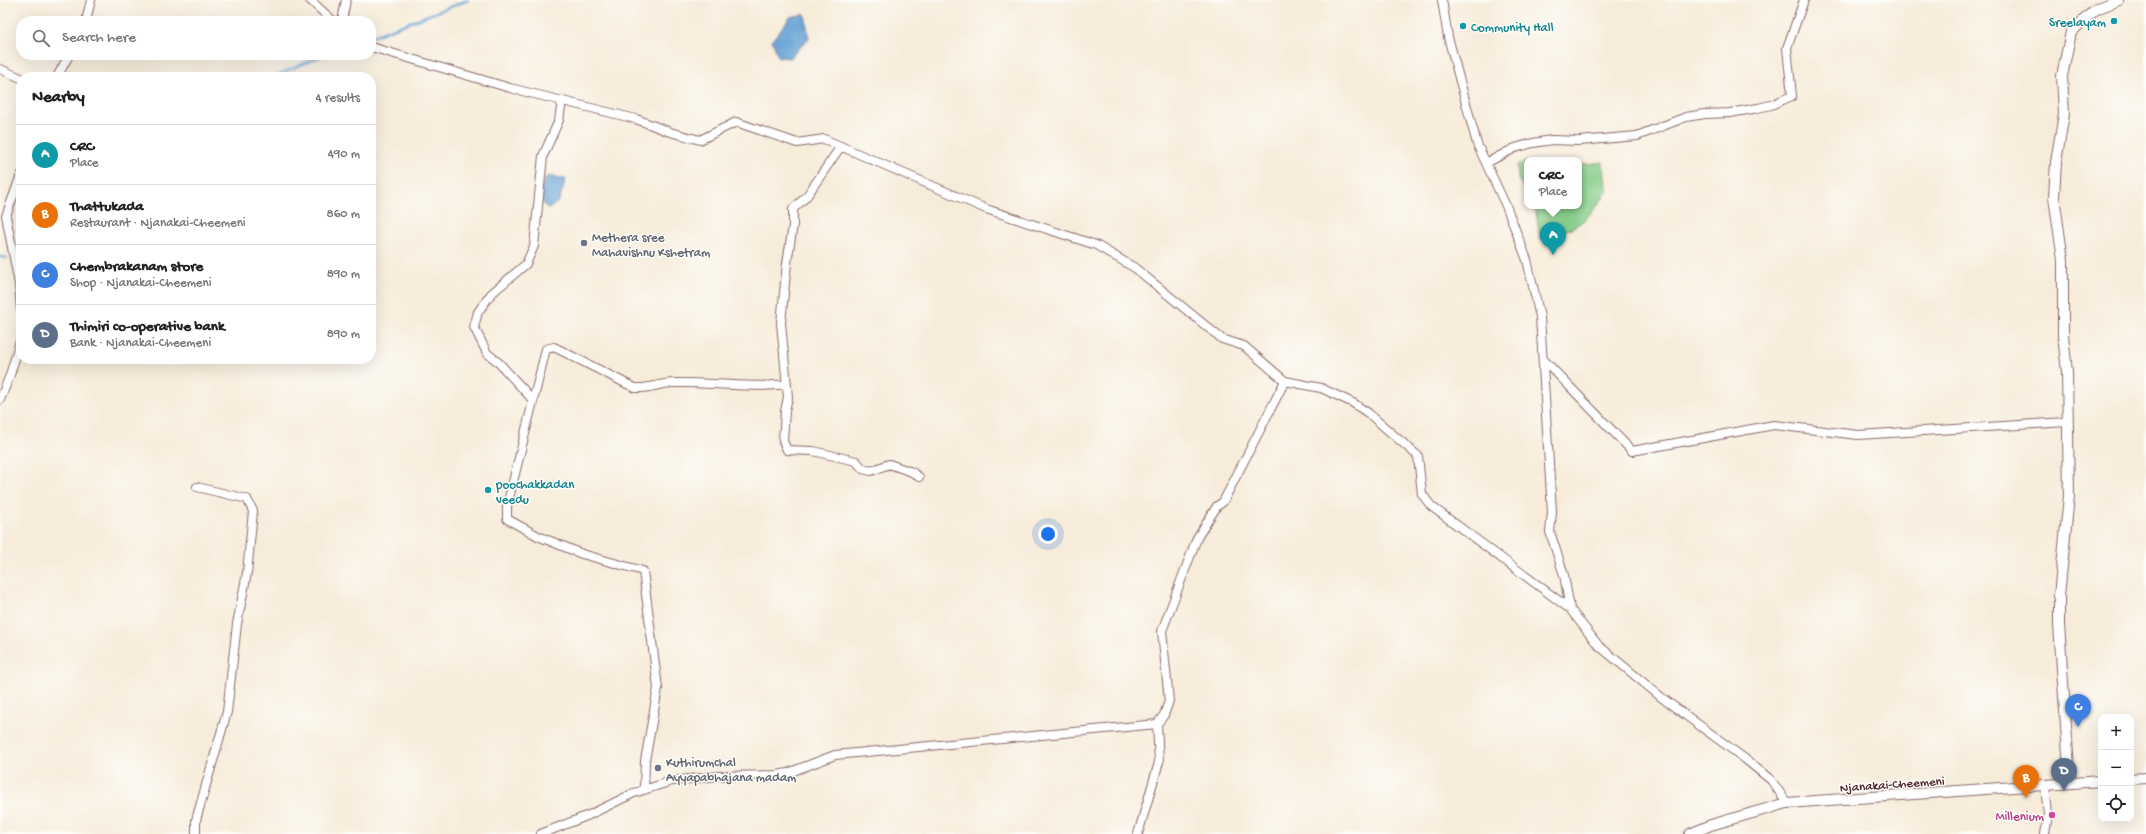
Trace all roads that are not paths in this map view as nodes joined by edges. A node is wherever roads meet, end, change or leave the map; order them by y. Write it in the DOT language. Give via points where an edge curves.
graph roads {
  1 [pos="91,0"];
  2 [pos="310,0"];
  3 [pos="346,0"];
  4 [pos="1442,0"];
  5 [pos="1804,0"];
  6 [pos="2119,0"];
  7 [pos="87,16"];
  8 [pos="328,16"];
  9 [pos="343,16"];
  10 [pos="376,48"];
  11 [pos="66,60"];
  12 [pos="0,69"];
  13 [pos="59,72"];
  14 [pos="16,76"];
  15 [pos="562,101"];
  16 [pos="841,146"];
  17 [pos="1486,163"];
  18 [pos="16,189"];
  19 [pos="16,268"];
  20 [pos="16,355"];
  21 [pos="1543,359"];
  22 [pos="1285,382"];
  23 [pos="786,384"];
  24 [pos="0,400"];
  25 [pos="533,400"];
  26 [pos="2067,422"];
  27 [pos="919,477"];
  28 [pos="197,487"];
  29 [pos="1570,609"];
  30 [pos="1157,724"];
  31 [pos="2146,778"];
  32 [pos="2134,779"];
  33 [pos="2098,781"];
  34 [pos="2070,783"];
  35 [pos="2045,786"];
  36 [pos="644,790"];
  37 [pos="1787,803"];
  38 [pos="196,834"];
  39 [pos="541,834"];
  40 [pos="1138,834"];
  41 [pos="1690,834"];
  42 [pos="2045,834"];
  1 -- 7 [label="street"];
  2 -- 8 [label="street"];
  3 -- 9 [label="street"];
  4 -- 17 [label="street" via="1458,80 1477,144"];
  5 -- 17 [label="street" via="1787,48 1792,96 1758,108 1686,117 1637,136 1533,143 1515,148"];
  6 -- 26 [label="main road" via="2096,9 2071,32 2062,76 2064,114 2056,162 2054,197 2063,260"];
  10 -- 15 [label="street"];
  11 -- 13 [label="street"];
  12 -- 14 [label="street"];
  15 -- 16 [label="street" via="636,119 700,140 736,122 797,143 824,139"];
  15 -- 25 [label="street" via="559,120 543,156 534,246 526,264 491,294 478,312 474,327 487,353"];
  16 -- 22 [label="street" via="986,209 1096,246 1134,268 1222,339 1244,346"];
  16 -- 23 [label="street" via="806,198 793,208 781,324"];
  17 -- 21 [label="street" via="1527,260 1540,317"];
  18 -- 19 [label="street" via="6,216"];
  20 -- 24 [label="street"];
  21 -- 26 [label="street" via="1632,451 1774,425 1858,435"];
  21 -- 29 [label="street" via="1552,512 1550,532 1564,575"];
  22 -- 29 [label="street" via="1321,388 1368,413 1418,456 1422,494 1431,506"];
  22 -- 30 [label="street" via="1223,502 1217,506 1198,538 1162,631 1169,701 1164,715"];
  23 -- 25 [label="street" via="766,387 722,383 664,383 648,389 635,388 554,347 546,349"];
  23 -- 27 [label="street" via="788,397 783,441 787,450 813,451 856,461 862,469 871,471 889,464"];
  25 -- 36 [label="street" via="507,506 507,519 538,536 582,554 643,571 658,688 645,761"];
  26 -- 34 [label="main road" via="2069,496 2059,596 2059,625"];
  28 -- 38 [label="street" via="247,499 253,511 247,573 237,624 227,712 196,820"];
  29 -- 37 [label="street" via="1598,645 1693,722 1756,767 1771,780"];
  30 -- 36 [label="street" via="835,755 788,773 672,781"];
  30 -- 40 [label="street" via="1159,762"];
  31 -- 32 [label="main road"];
  33 -- 34 [label="main road, Njanakai-Cheemeni"];
  34 -- 35 [label="main road, Njanakai-Cheemeni"];
  35 -- 37 [label="main road, Njanakai-Cheemeni"];
  35 -- 42 [label="street" via="2048,816"];
  36 -- 39 [label="street"];
  37 -- 41 [label="main road, Njanakai-Cheemeni" via="1711,825"];
}
